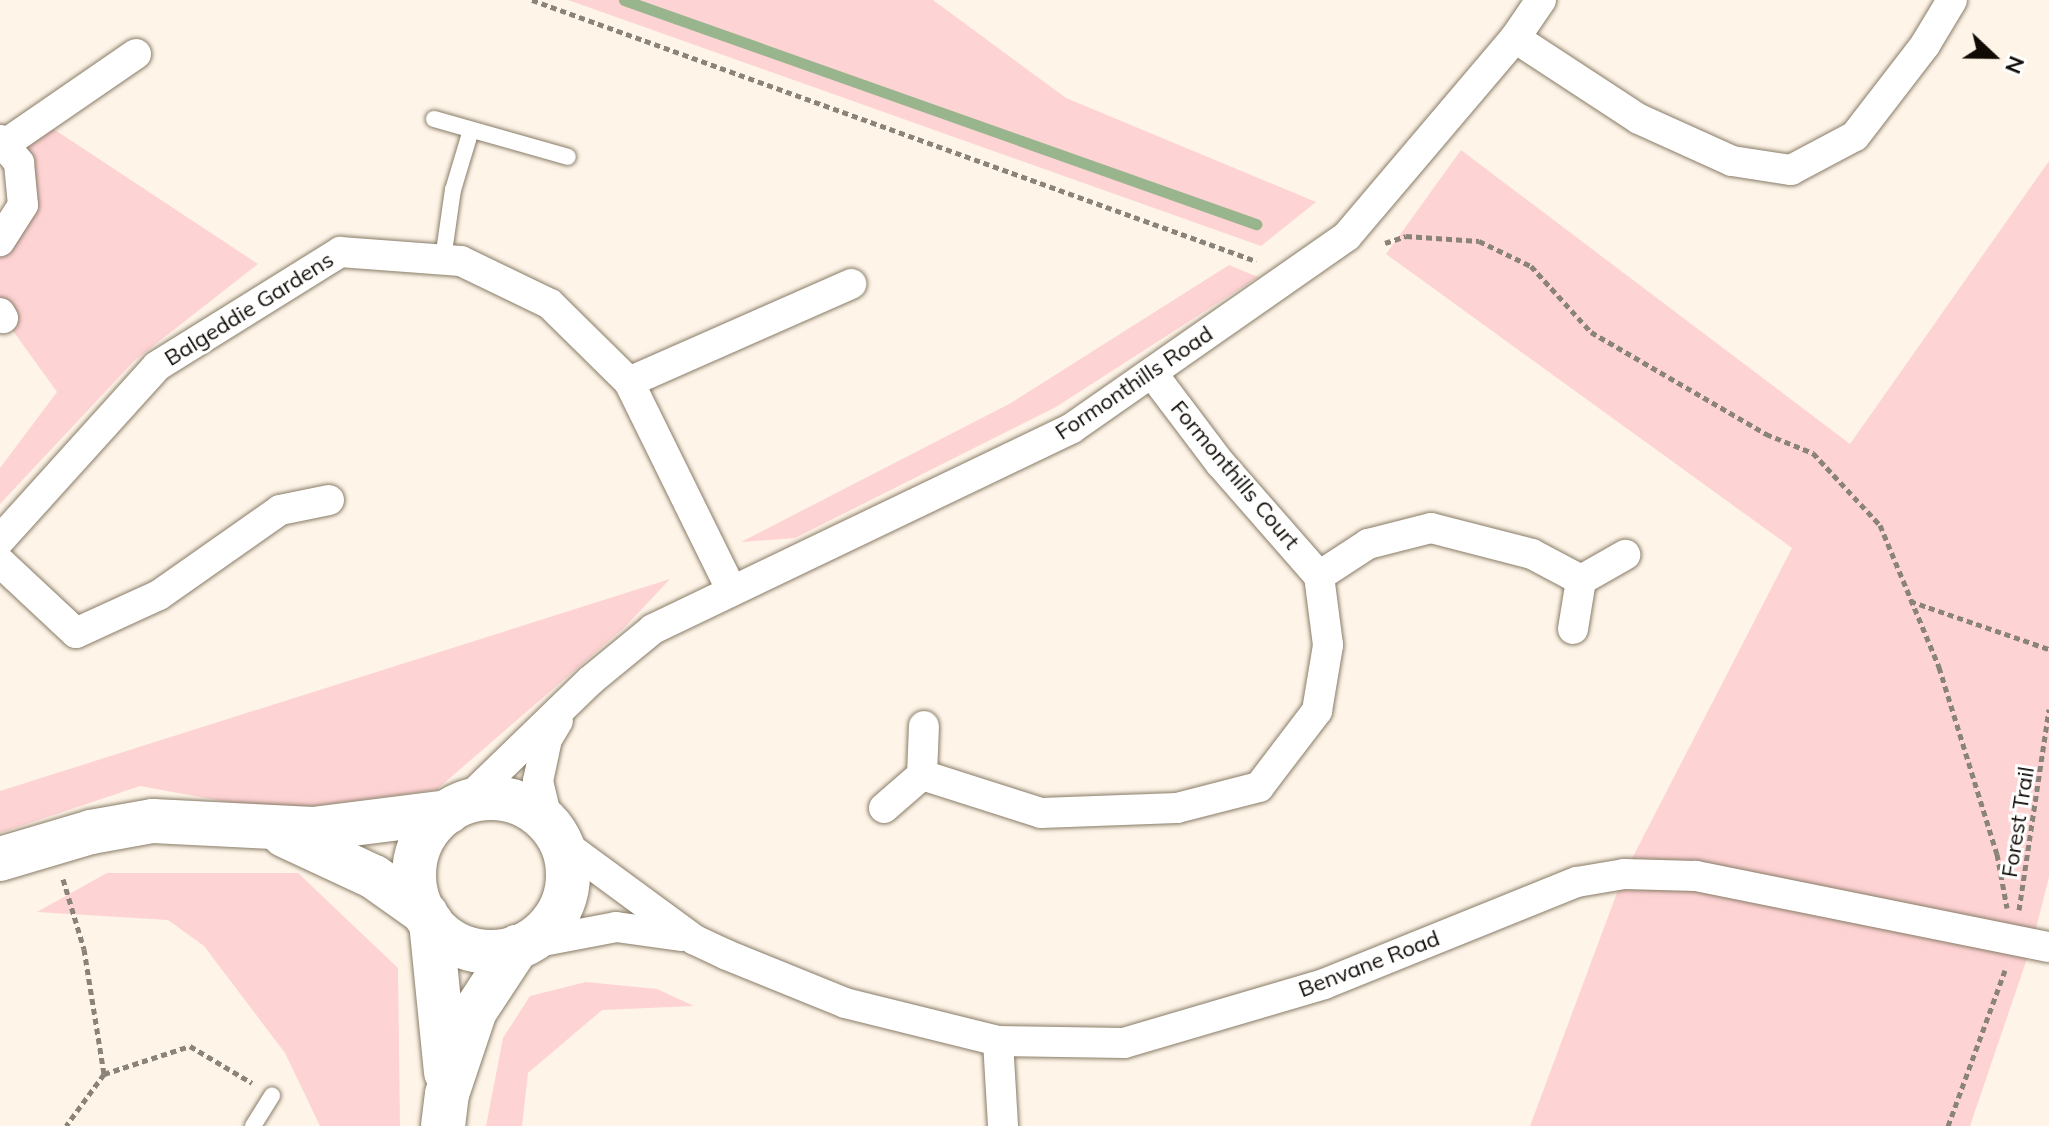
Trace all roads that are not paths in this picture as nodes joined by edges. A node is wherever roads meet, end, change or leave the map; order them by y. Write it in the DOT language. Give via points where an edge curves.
graph roads {
  1 [pos="1541,0"];
  2 [pos="1952,0"];
  3 [pos="1515,38"];
  4 [pos="136,54"];
  5 [pos="434,119"];
  6 [pos="471,130"];
  7 [pos="3,142"];
  8 [pos="568,157"];
  9 [pos="0,241"];
  10 [pos="443,259"];
  11 [pos="851,284"];
  12 [pos="1152,373"];
  13 [pos="629,382"];
  14 [pos="329,500"];
  15 [pos="0,540"];
  16 [pos="1625,555"];
  17 [pos="0,562"];
  18 [pos="1319,576"];
  19 [pos="1581,580"];
  20 [pos="731,589"];
  21 [pos="1573,629"];
  22 [pos="566,709"];
  23 [pos="924,726"];
  24 [pos="922,775"];
  25 [pos="456,807"];
  26 [pos="884,808"];
  27 [pos="271,830"];
  28 [pos="554,832"];
  29 [pos="0,859"];
  30 [pos="428,918"];
  31 [pos="695,940"];
  32 [pos="522,945"];
  33 [pos="2049,947"];
  34 [pos="998,1041"];
  35 [pos="272,1096"];
  36 [pos="445,1110"];
  37 [pos="253,1126"];
  38 [pos="1003,1126"];
  1 -- 3 [label="street, Formonthills Road"];
  2 -- 3 [label="street" via="1925,45 1855,136 1791,170 1732,161 1639,119"];
  3 -- 12 [label="street, Formonthills Road" via="1347,236"];
  4 -- 7 [label="street"];
  5 -- 6 [label="lane"];
  6 -- 8 [label="lane"];
  6 -- 10 [label="lane" via="453,190"];
  7 -- 9 [label="street" via="19,163 23,205"];
  10 -- 13 [label="street, Balgeddie Gardens" via="461,261 550,304"];
  10 -- 15 [label="street, Balgeddie Gardens" via="340,252 157,366"];
  11 -- 13 [label="street"];
  12 -- 18 [label="street, Formonthills Court" via="1220,463"];
  12 -- 20 [label="street, Formonthills Road" via="1072,428"];
  13 -- 20 [label="street, Balgeddie Gardens"];
  14 -- 17 [label="street" via="280,510 159,595 76,633"];
  16 -- 19 [label="street"];
  18 -- 19 [label="street" via="1368,544 1431,528 1532,554"];
  18 -- 24 [label="street" via="1328,645 1317,711 1259,787 1177,808 1041,813"];
  19 -- 21 [label="street"];
  20 -- 22 [label="street, Formonthills Road" via="653,629 591,680"];
  22 -- 25 [label="street, Formonthills Road"];
  22 -- 28 [label="street, Formonthills Road" via="541,759 538,781"];
  23 -- 24 [label="street"];
  24 -- 26 [label="street"];
  25 -- 27 [label="street" via="395,822"];
  25 -- 28 [label="street" via="489,797 514,800"];
  25 -- 30 [label="street" via="426,833 417,857 414,881"];
  27 -- 29 [label="street" via="153,821"];
  27 -- 30 [label="street" via="365,872"];
  28 -- 31 [label="street, Benvane Road"];
  28 -- 32 [label="street" via="569,881 562,906 548,928"];
  30 -- 32 [label="street" via="453,942 476,951"];
  30 -- 36 [label="street"];
  31 -- 32 [label="street, Benvane Road" via="616,927"];
  31 -- 34 [label="street, Benvane Road" via="845,1003"];
  32 -- 36 [label="street" via="475,1011"];
  33 -- 34 [label="street, Benvane Road" via="1696,876 1624,874 1577,882 1324,984 1124,1043"];
  34 -- 38 [label="street"];
  35 -- 37 [label="lane"];
}
